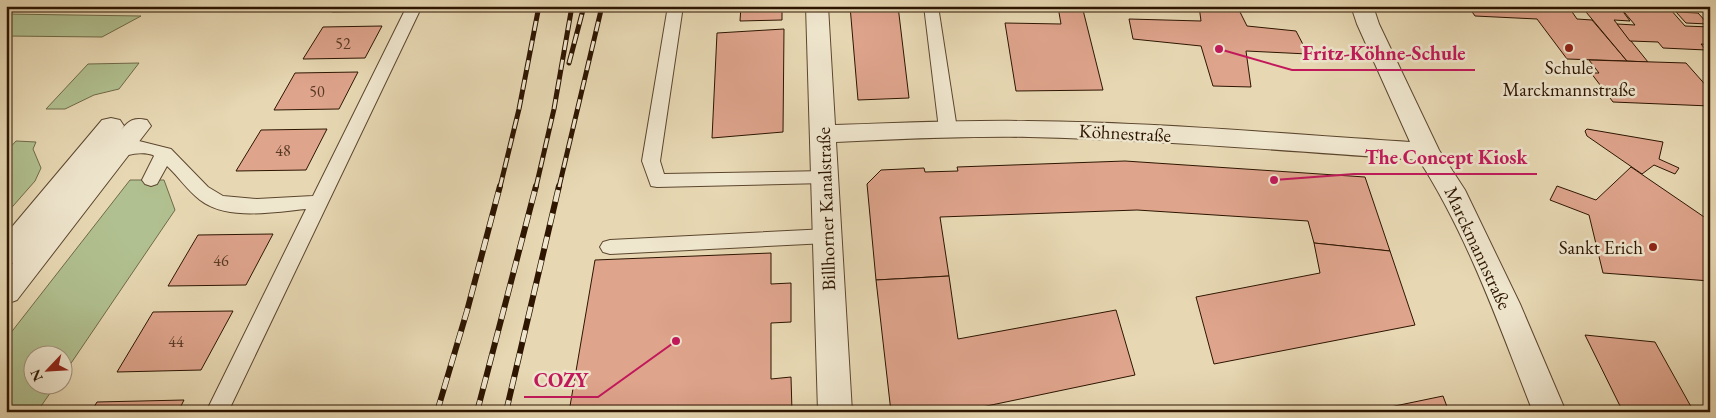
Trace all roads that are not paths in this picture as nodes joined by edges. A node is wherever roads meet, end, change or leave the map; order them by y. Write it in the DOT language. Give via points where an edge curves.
graph roads {
  1 [pos="415,6"];
  2 [pos="676,6"];
  3 [pos="816,6"];
  4 [pos="931,6"];
  5 [pos="1362,6"];
  6 [pos="138,126"];
  7 [pos="948,129"];
  8 [pos="823,134"];
  9 [pos="116,138"];
  10 [pos="1427,152"];
  11 [pos="165,153"];
  12 [pos="825,177"];
  13 [pos="151,180"];
  14 [pos="319,202"];
  15 [pos="827,236"];
  16 [pos="610,247"];
  17 [pos="6,254"];
  18 [pos="6,292"];
  19 [pos="217,412"];
  20 [pos="835,412"];
  21 [pos="1550,412"];
  1 -- 14 [label="lane"];
  2 -- 12 [label="lane" via="651,161 658,181"];
  3 -- 8 [label="street, Billhorner Kanalstraße"];
  4 -- 7 [label="lane"];
  5 -- 10 [label="street, Marckmannstraße"];
  6 -- 9 [label="street"];
  7 -- 8 [label="street, Köhnestraße"];
  7 -- 10 [label="street, Köhnestraße" via="1029,128 1158,134"];
  8 -- 12 [label="street, Billhorner Kanalstraße"];
  9 -- 11 [label="lane"];
  9 -- 17 [label="street" via="82,162"];
  9 -- 18 [label="street"];
  10 -- 21 [label="street, Marckmannstraße" via="1452,190"];
  11 -- 13 [label="lane"];
  11 -- 14 [label="lane" via="206,197 224,204"];
  12 -- 15 [label="street, Billhorner Kanalstraße"];
  14 -- 19 [label="lane"];
  15 -- 16 [label="lane"];
  15 -- 20 [label="street, Billhorner Kanalstraße"];
}
